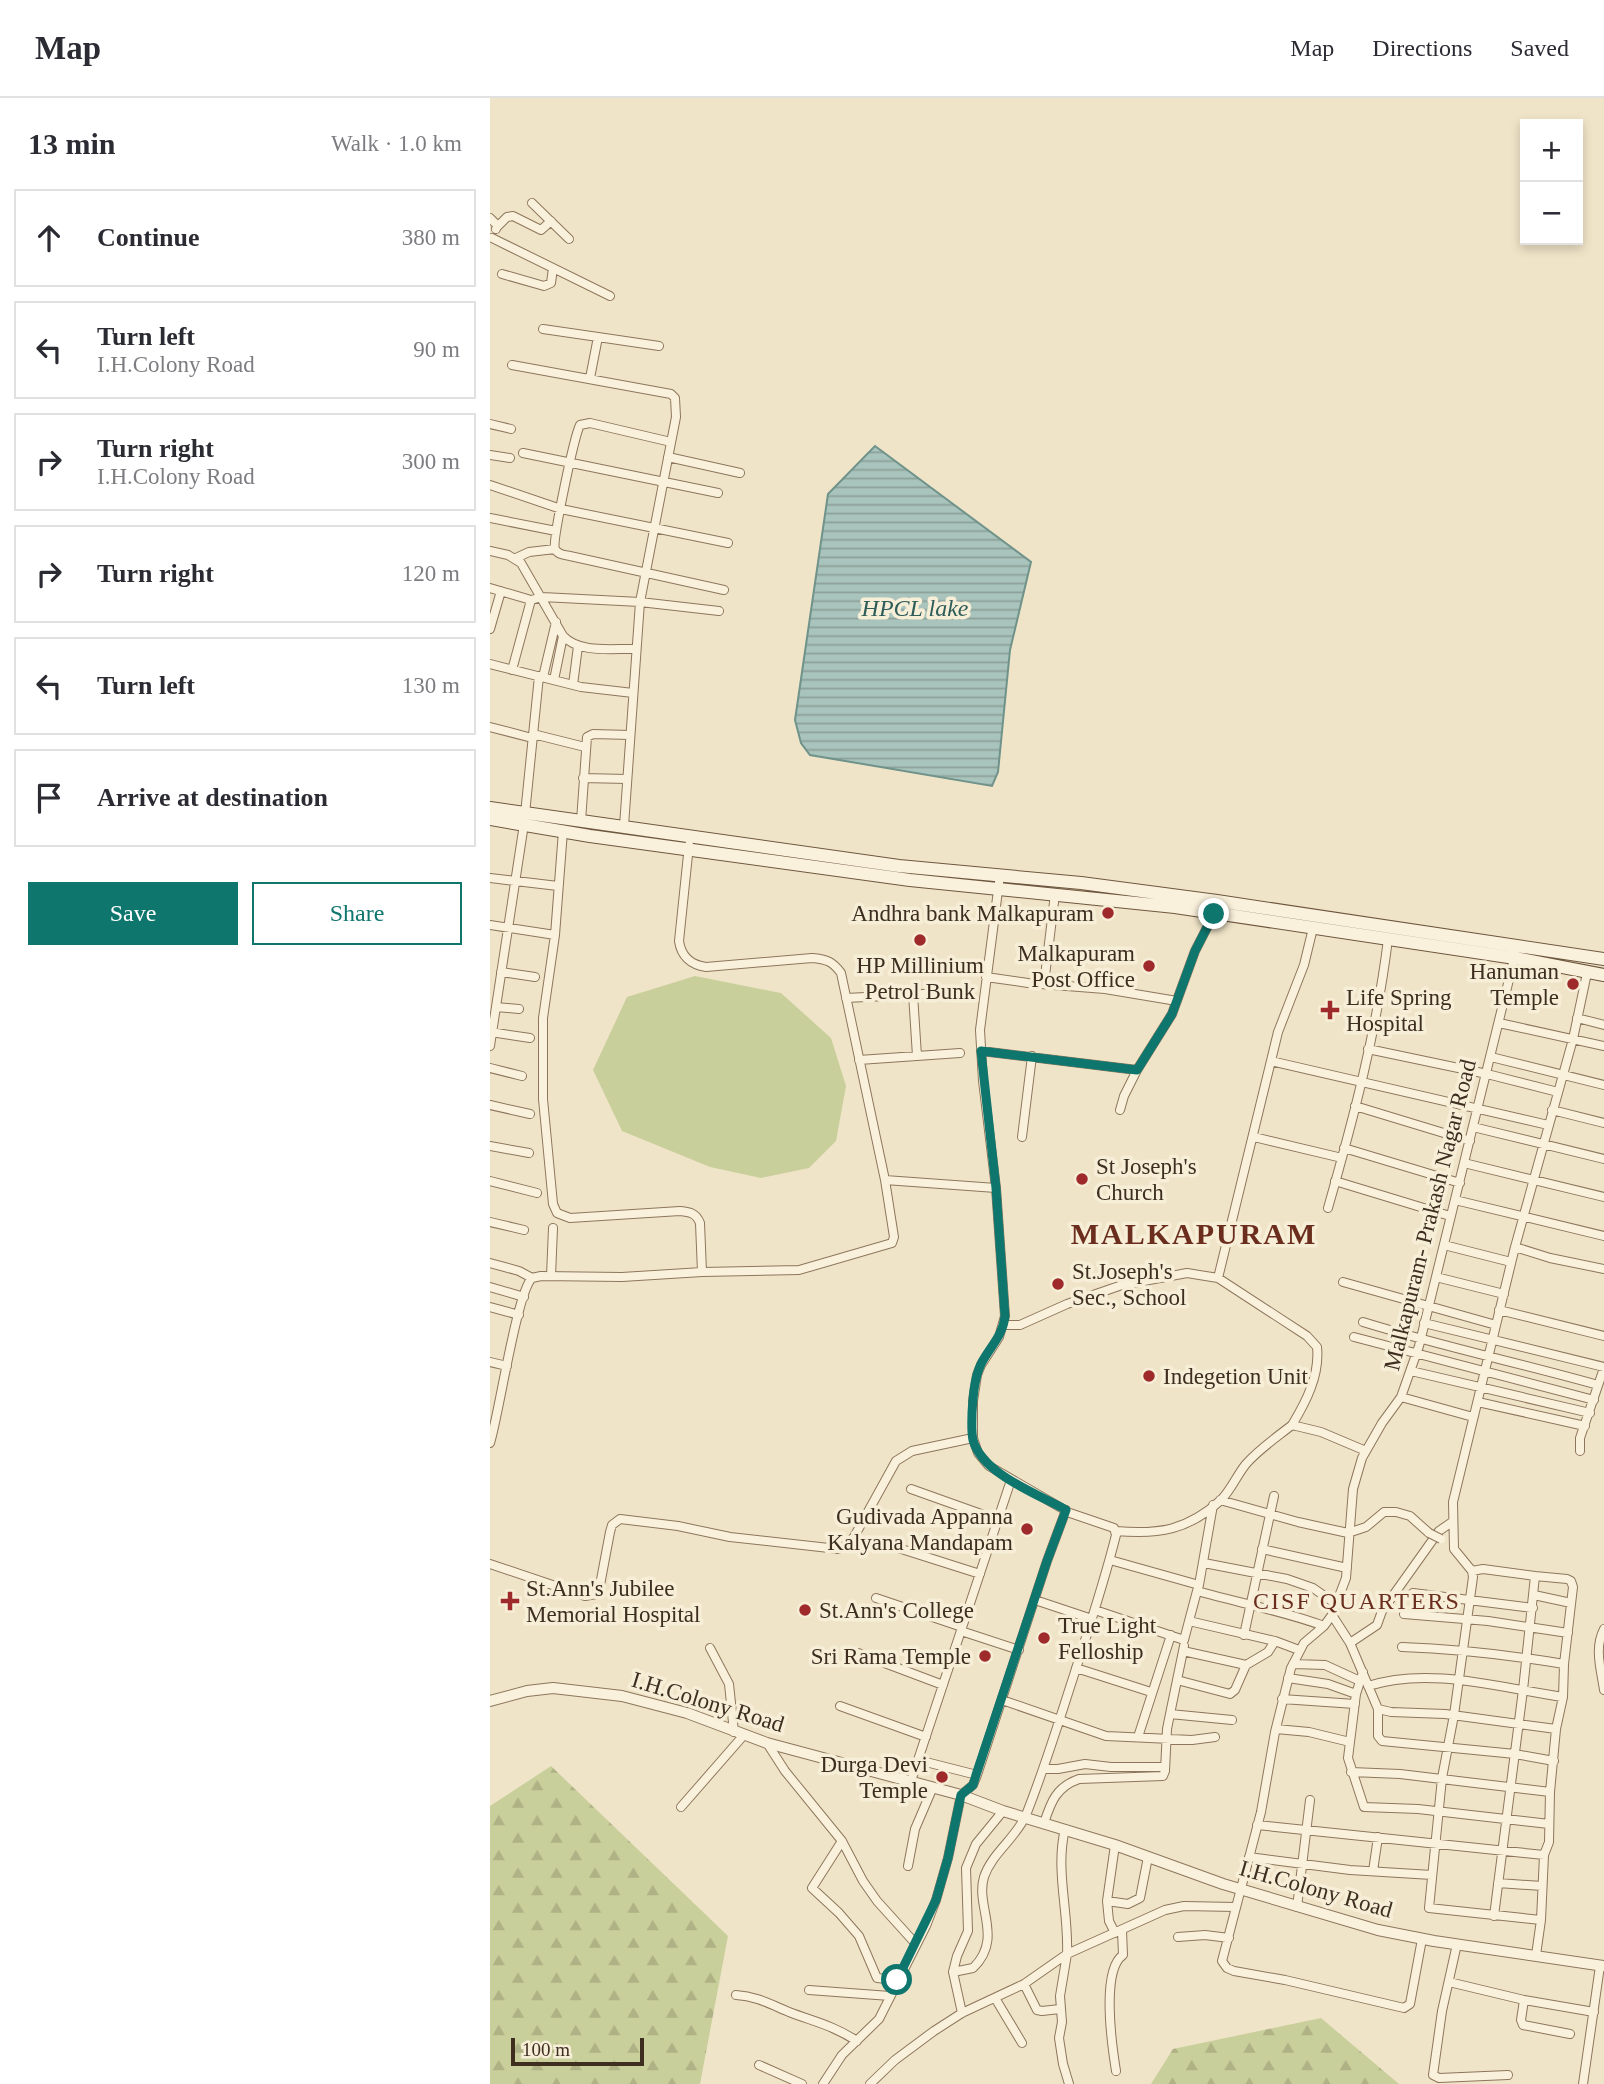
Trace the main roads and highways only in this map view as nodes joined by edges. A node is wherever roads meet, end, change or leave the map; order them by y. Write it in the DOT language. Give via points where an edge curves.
graph roads {
  1 [pos="490,808"];
  2 [pos="490,819"];
  3 [pos="524,819"];
  4 [pos="999,881"];
  5 [pos="1516,952"];
  6 [pos="1604,959"];
  7 [pos="1604,975"];
  1 -- 3 [label="main road"];
  2 -- 3 [label="main road"];
  3 -- 4 [label="main road" via="624,826"];
  3 -- 4 [label="main road" via="563,831 910,880"];
  4 -- 5 [label="main road" via="1055,894"];
  4 -- 5 [label="main road" via="1108,887"];
  5 -- 6 [label="main road"];
  5 -- 7 [label="main road"];
}
